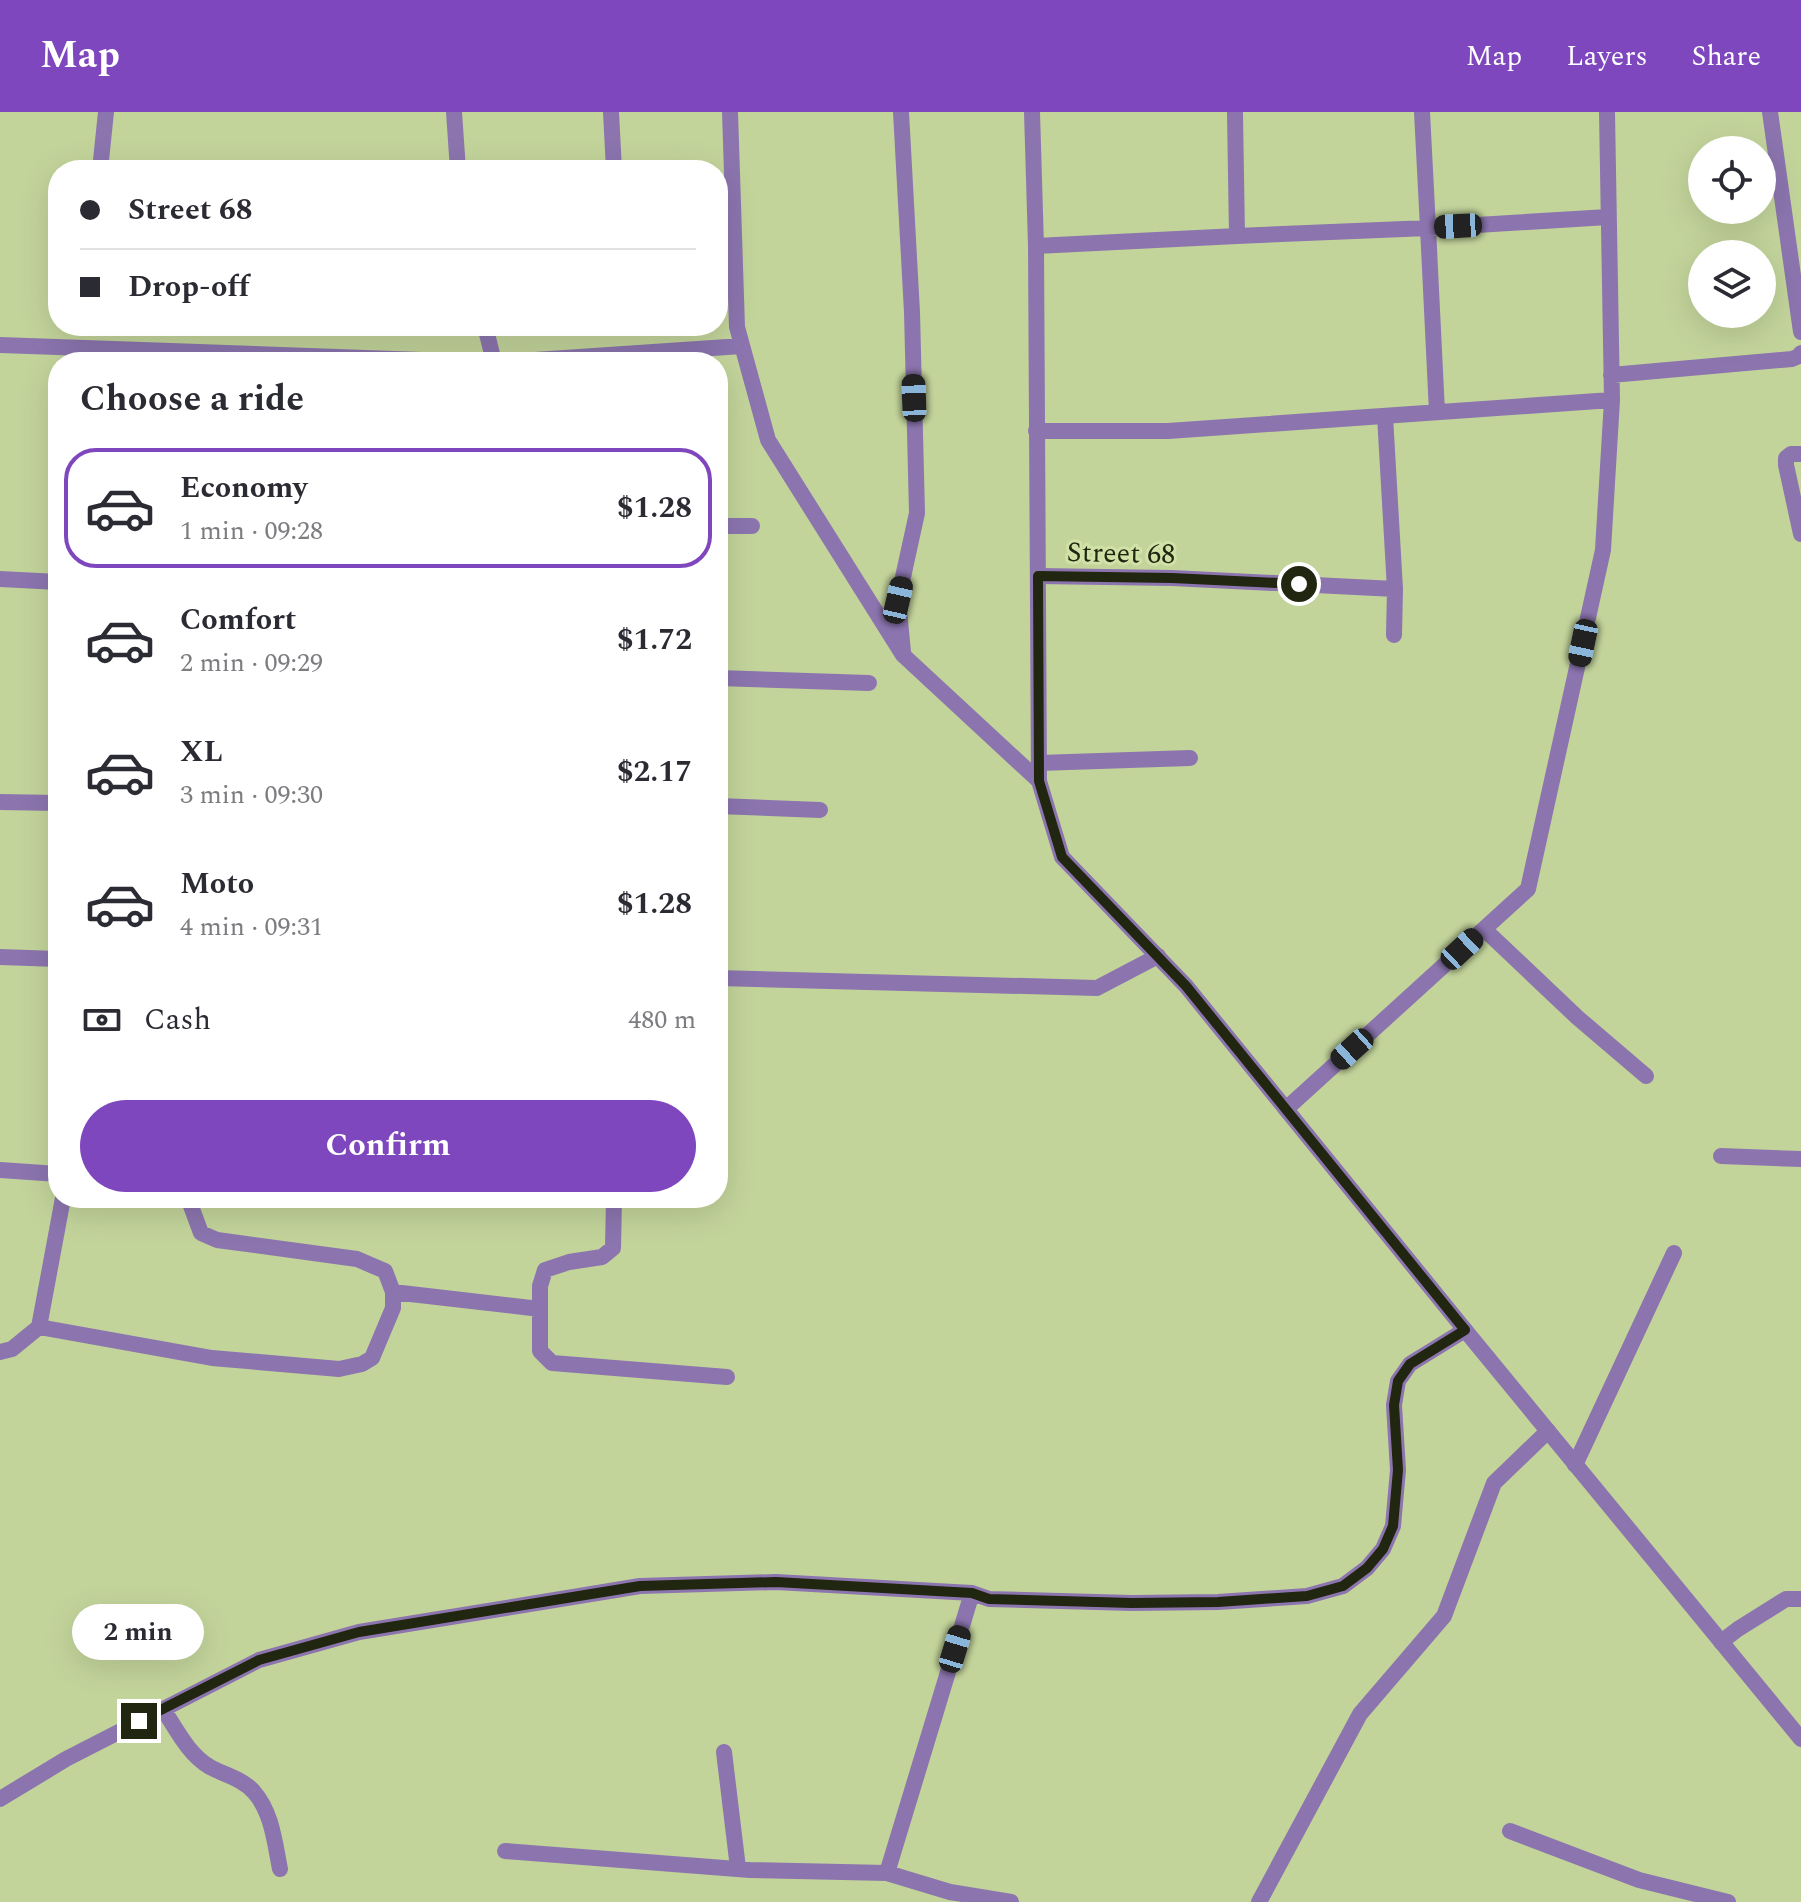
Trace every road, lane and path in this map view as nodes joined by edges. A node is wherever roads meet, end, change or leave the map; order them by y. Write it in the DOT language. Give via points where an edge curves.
graph roads {
  1 [pos="106,112"];
  2 [pos="454,112"];
  3 [pos="611,112"];
  4 [pos="730,112"];
  5 [pos="901,112"];
  6 [pos="1032,112"];
  7 [pos="1235,112"];
  8 [pos="1422,112"];
  9 [pos="1607,112"];
  10 [pos="1770,112"];
  11 [pos="101,160"];
  12 [pos="457,160"];
  13 [pos="613,160"];
  14 [pos="1608,217"];
  15 [pos="1428,228"];
  16 [pos="1237,236"];
  17 [pos="1036,246"];
  18 [pos="1801,332"];
  19 [pos="0,345"];
  20 [pos="742,346"];
  21 [pos="197,352"];
  22 [pos="652,352"];
  23 [pos="1801,353"];
  24 [pos="1611,375"];
  25 [pos="1612,400"];
  26 [pos="1437,412"];
  27 [pos="1385,416"];
  28 [pos="1036,431"];
  29 [pos="1801,454"];
  30 [pos="728,526"];
  31 [pos="752,526"];
  32 [pos="1801,534"];
  33 [pos="1038,576"];
  34 [pos="0,579"];
  35 [pos="48,581"];
  36 [pos="1395,589"];
  37 [pos="1394,635"];
  38 [pos="903,655"];
  39 [pos="728,678"];
  40 [pos="869,683"];
  41 [pos="1190,758"];
  42 [pos="1039,763"];
  43 [pos="1039,781"];
  44 [pos="0,802"];
  45 [pos="48,803"];
  46 [pos="728,806"];
  47 [pos="820,810"];
  48 [pos="1484,929"];
  49 [pos="1158,956"];
  50 [pos="0,957"];
  51 [pos="48,959"];
  52 [pos="728,978"];
  53 [pos="1646,1076"];
  54 [pos="1286,1109"];
  55 [pos="1721,1156"];
  56 [pos="1801,1159"];
  57 [pos="0,1170"];
  58 [pos="48,1173"];
  59 [pos="61,1208"];
  60 [pos="192,1208"];
  61 [pos="614,1208"];
  62 [pos="1674,1253"];
  63 [pos="393,1292"];
  64 [pos="540,1309"];
  65 [pos="39,1327"];
  66 [pos="1465,1330"];
  67 [pos="0,1352"];
  68 [pos="727,1377"];
  69 [pos="1548,1431"];
  70 [pos="1575,1465"];
  71 [pos="972,1593"];
  72 [pos="1801,1599"];
  73 [pos="1721,1642"];
  74 [pos="163,1709"];
  75 [pos="1801,1739"];
  76 [pos="724,1752"];
  77 [pos="0,1799"];
  78 [pos="1510,1831"];
  79 [pos="505,1851"];
  80 [pos="738,1868"];
  81 [pos="280,1869"];
  82 [pos="887,1873"];
  83 [pos="1011,1902"];
  84 [pos="1259,1902"];
  85 [pos="1728,1902"];
  1 -- 11 [label="street"];
  2 -- 12 [label="street"];
  3 -- 13 [label="street"];
  4 -- 20 [label="street" via="737,327"];
  5 -- 38 [label="street" via="917,513 898,600"];
  6 -- 17 [label="street"];
  7 -- 16 [label="street"];
  8 -- 15 [label="street"];
  9 -- 14 [label="street"];
  10 -- 18 [label="street"];
  14 -- 15 [label="street"];
  14 -- 24 [label="street"];
  15 -- 16 [label="street"];
  15 -- 26 [label="street"];
  16 -- 17 [label="street"];
  17 -- 28 [label="street"];
  19 -- 21 [label="street"];
  20 -- 22 [label="street"];
  20 -- 38 [label="street" via="768,440"];
  23 -- 24 [label="street" via="1792,359"];
  24 -- 25 [label="street"];
  25 -- 26 [label="street"];
  25 -- 48 [label="street" via="1603,550 1528,889"];
  26 -- 27 [label="street"];
  27 -- 28 [label="street" via="1168,431"];
  27 -- 36 [label="street"];
  28 -- 33 [label="street"];
  29 -- 32 [label="street" via="1791,454 1786,465"];
  30 -- 31 [label="street"];
  33 -- 36 [label="street, Street 68"];
  33 -- 42 [label="street"];
  34 -- 35 [label="street"];
  36 -- 37 [label="street"];
  38 -- 43 [label="street"];
  39 -- 40 [label="street"];
  41 -- 42 [label="street"];
  42 -- 43 [label="street"];
  43 -- 49 [label="street" via="1062,857"];
  44 -- 45 [label="street"];
  46 -- 47 [label="street"];
  48 -- 53 [label="street"];
  48 -- 54 [label="street"];
  49 -- 52 [label="street" via="1097,988"];
  49 -- 54 [label="street"];
  50 -- 51 [label="street"];
  54 -- 66 [label="street"];
  55 -- 56 [label="street"];
  57 -- 58 [label="street"];
  59 -- 65 [label="street"];
  60 -- 63 [label="street" via="201,1233 217,1240 357,1259 385,1271"];
  61 -- 64 [label="street" via="613,1248 602,1257 545,1270"];
  62 -- 70 [label="street"];
  63 -- 64 [label="street"];
  63 -- 65 [label="street" via="393,1308 372,1358 339,1369 212,1358"];
  64 -- 68 [label="street" via="540,1351 552,1363"];
  65 -- 67 [label="street"];
  66 -- 69 [label="street"];
  66 -- 71 [label="street" via="1410,1364 1398,1381 1393,1526 1383,1549 1343,1586 1307,1596 1218,1602 989,1599"];
  69 -- 70 [label="street"];
  69 -- 84 [label="street" via="1494,1483 1444,1616 1360,1714"];
  70 -- 73 [label="street"];
  71 -- 74 [label="street" via="776,1582 640,1586 359,1632 259,1660"];
  71 -- 82 [label="street"];
  72 -- 73 [label="street" via="1786,1599"];
  73 -- 75 [label="street"];
  74 -- 77 [label="street"];
  74 -- 81 [label="street" via="192,1753 254,1792 268,1815"];
  76 -- 80 [label="street"];
  78 -- 85 [label="street" via="1639,1880"];
  79 -- 80 [label="street"];
  80 -- 82 [label="street"];
  82 -- 83 [label="street" via="950,1892"];
}
